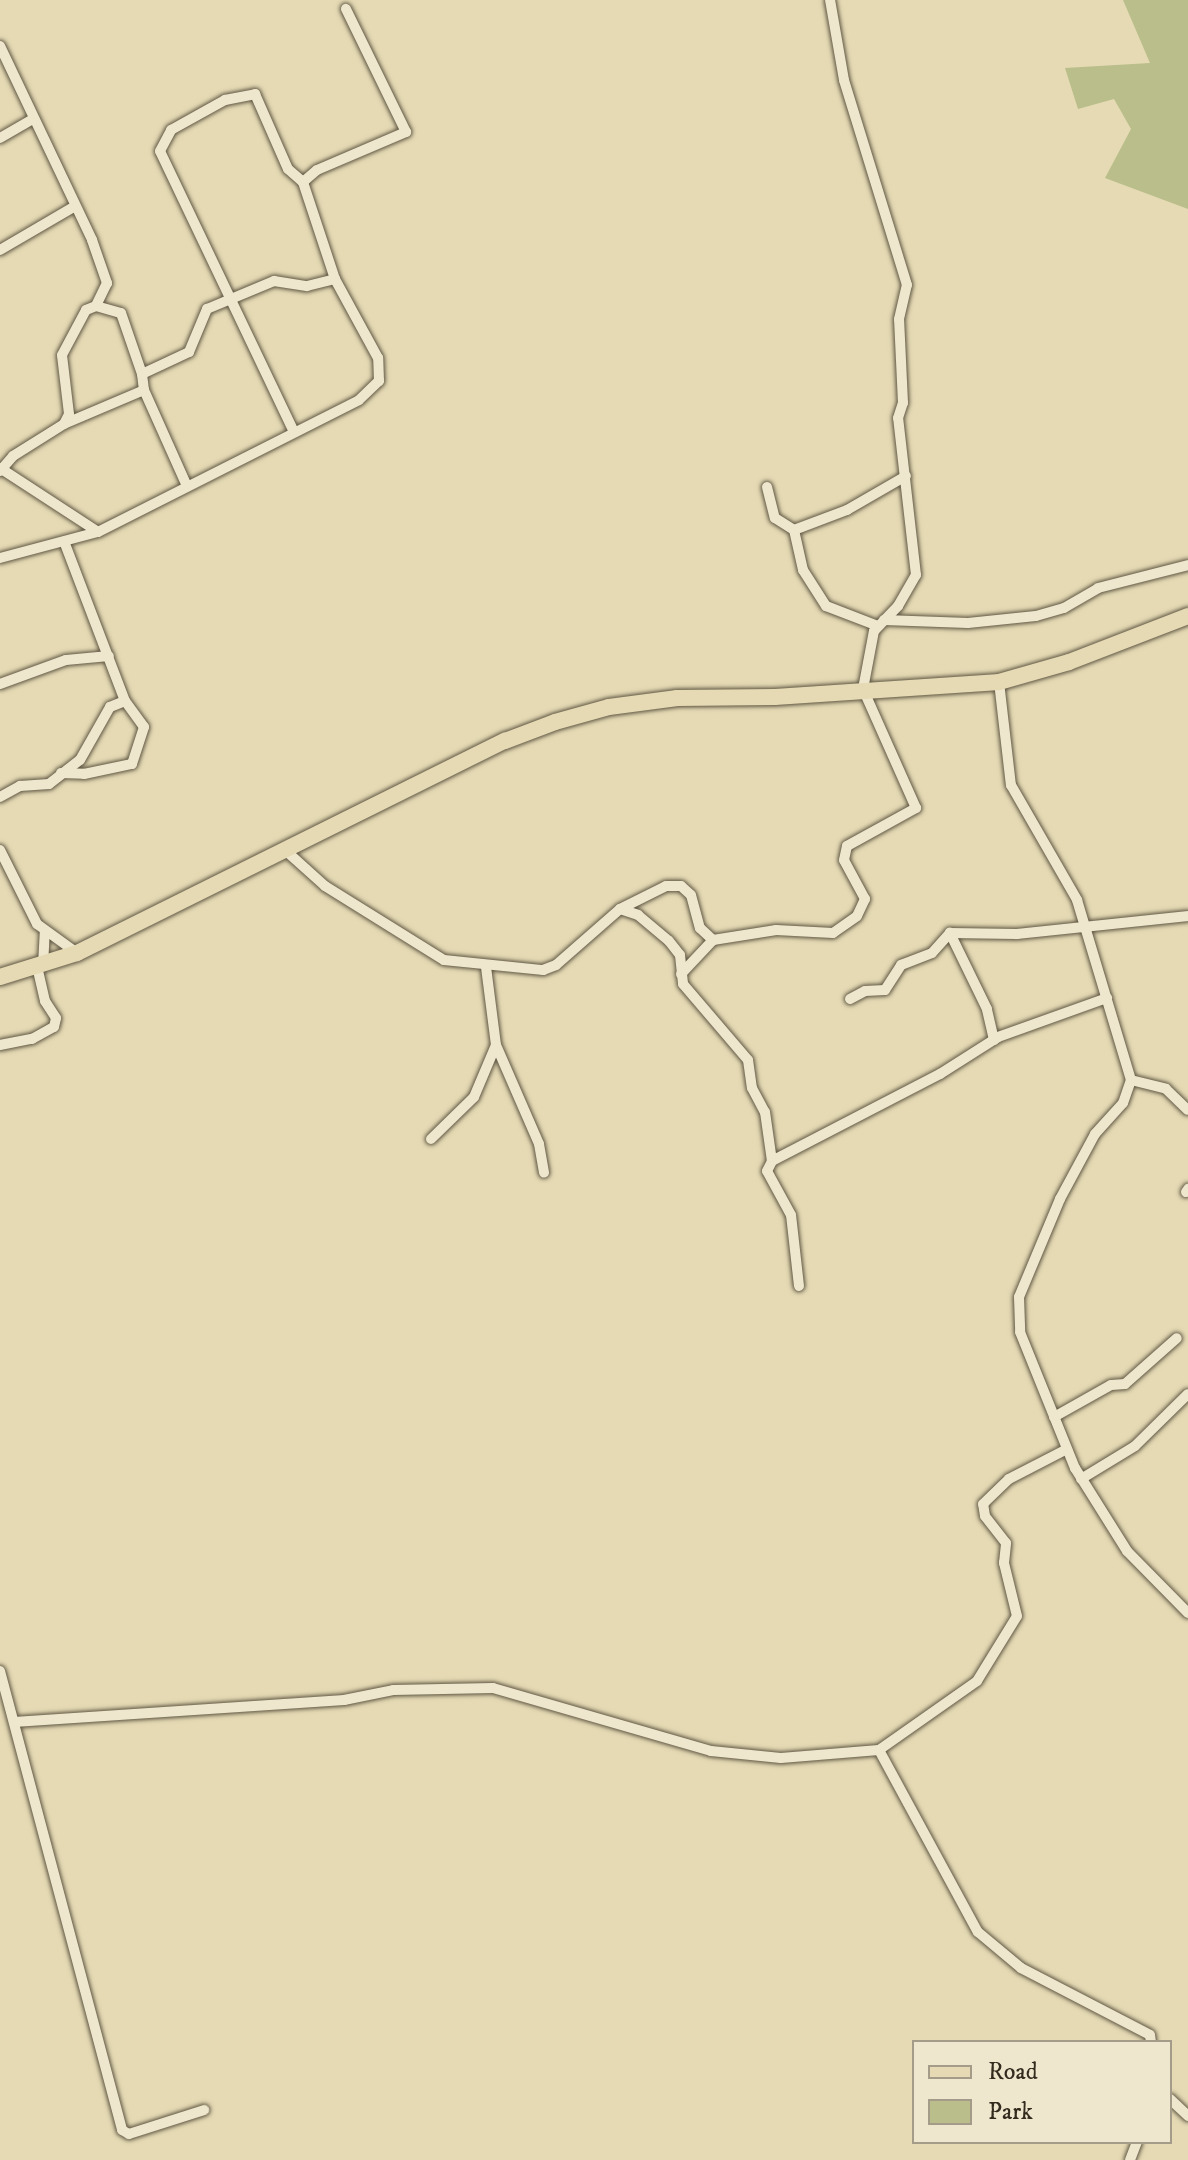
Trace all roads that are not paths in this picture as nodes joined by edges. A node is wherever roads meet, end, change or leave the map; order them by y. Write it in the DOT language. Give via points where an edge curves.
graph roads {
  1 [pos="830,0"];
  2 [pos="346,9"];
  3 [pos="0,46"];
  4 [pos="34,118"];
  5 [pos="0,138"];
  6 [pos="303,182"];
  7 [pos="72,208"];
  8 [pos="0,250"];
  9 [pos="335,279"];
  10 [pos="107,283"];
  11 [pos="230,303"];
  12 [pos="96,306"];
  13 [pos="121,313"];
  14 [pos="142,374"];
  15 [pos="144,390"];
  16 [pos="64,424"];
  17 [pos="294,432"];
  18 [pos="1,469"];
  19 [pos="906,476"];
  20 [pos="186,484"];
  21 [pos="767,487"];
  22 [pos="794,530"];
  23 [pos="98,532"];
  24 [pos="65,544"];
  25 [pos="0,558"];
  26 [pos="1188,565"];
  27 [pos="1188,616"];
  28 [pos="881,623"];
  29 [pos="109,656"];
  30 [pos="999,682"];
  31 [pos="0,684"];
  32 [pos="863,689"];
  33 [pos="125,701"];
  34 [pos="61,773"];
  35 [pos="0,797"];
  36 [pos="0,850"];
  37 [pos="285,850"];
  38 [pos="620,909"];
  39 [pos="1188,916"];
  40 [pos="1087,926"];
  41 [pos="45,933"];
  42 [pos="950,933"];
  43 [pos="713,940"];
  44 [pos="77,953"];
  45 [pos="40,966"];
  46 [pos="486,967"];
  47 [pos="681,974"];
  48 [pos="0,977"];
  49 [pos="1107,998"];
  50 [pos="850,999"];
  51 [pos="994,1040"];
  52 [pos="0,1045"];
  53 [pos="496,1045"];
  54 [pos="1131,1080"];
  55 [pos="1188,1110"];
  56 [pos="431,1139"];
  57 [pos="772,1161"];
  58 [pos="544,1173"];
  59 [pos="799,1286"];
  60 [pos="1177,1338"];
  61 [pos="1188,1394"];
  62 [pos="1054,1417"];
  63 [pos="1067,1449"];
  64 [pos="1081,1479"];
  65 [pos="1188,1613"];
  66 [pos="0,1671"];
  67 [pos="14,1722"];
  68 [pos="879,1750"];
  69 [pos="1151,2040"];
  70 [pos="1172,2101"];
  71 [pos="204,2110"];
  72 [pos="1188,2116"];
  1 -- 19 [label="street" via="844,80 907,285 899,319 903,403 898,418"];
  2 -- 6 [label="street" via="406,132 317,170"];
  3 -- 4 [label="street"];
  4 -- 5 [label="street"];
  4 -- 7 [label="street"];
  6 -- 9 [label="street"];
  6 -- 11 [label="street" via="288,169 255,94 225,100 171,130 160,151"];
  7 -- 8 [label="street"];
  7 -- 10 [label="street" via="92,240"];
  9 -- 11 [label="street" via="307,286 274,281 247,290"];
  9 -- 17 [label="street" via="378,358 379,381 359,400"];
  10 -- 12 [label="street"];
  10 -- 13 [label="street"];
  11 -- 14 [label="street" via="207,309 189,352"];
  11 -- 17 [label="street"];
  12 -- 13 [label="street"];
  12 -- 16 [label="street" via="77,323 62,355 69,414"];
  13 -- 14 [label="street"];
  14 -- 15 [label="street"];
  15 -- 16 [label="street"];
  15 -- 20 [label="street"];
  16 -- 18 [label="street"];
  17 -- 20 [label="street"];
  18 -- 23 [label="street"];
  19 -- 22 [label="street" via="847,510"];
  19 -- 28 [label="street" via="916,575"];
  20 -- 23 [label="street"];
  21 -- 22 [label="street" via="775,518"];
  22 -- 28 [label="street" via="803,570 826,606"];
  23 -- 24 [label="street"];
  24 -- 25 [label="street"];
  24 -- 29 [label="street"];
  26 -- 28 [label="street" via="1098,588 1064,608 1036,616"];
  27 -- 30 [label="main road" via="1069,662"];
  28 -- 32 [label="street" via="869,643"];
  29 -- 31 [label="street" via="66,660"];
  29 -- 33 [label="street"];
  30 -- 32 [label="main road"];
  30 -- 40 [label="street" via="1011,785"];
  32 -- 37 [label="main road" via="677,698 568,718 505,741"];
  32 -- 43 [label="street" via="916,808 847,846 844,860 865,899 857,916 833,933 776,930"];
  33 -- 34 [label="street" via="110,707 89,751"];
  33 -- 34 [label="street" via="144,727 132,764"];
  34 -- 35 [label="street" via="49,784 20,786"];
  36 -- 41 [label="street"];
  37 -- 44 [label="main road"];
  37 -- 46 [label="street" via="325,886 428,953"];
  38 -- 43 [label="street" via="666,886 681,886 691,895 700,928"];
  38 -- 46 [label="street" via="556,965 531,970"];
  38 -- 47 [label="street" via="659,930 680,955"];
  39 -- 40 [label="street"];
  40 -- 42 [label="street" via="1017,934"];
  40 -- 49 [label="street"];
  41 -- 44 [label="street"];
  41 -- 45 [label="street"];
  42 -- 50 [label="street" via="932,953 901,965 885,990"];
  42 -- 51 [label="street" via="987,1009"];
  43 -- 47 [label="street"];
  44 -- 45 [label="main road"];
  45 -- 48 [label="main road"];
  45 -- 52 [label="street" via="54,1027 32,1039"];
  46 -- 53 [label="street"];
  47 -- 57 [label="street" via="723,1036 748,1060 752,1088 765,1112"];
  49 -- 51 [label="street"];
  49 -- 54 [label="street"];
  51 -- 57 [label="street" via="940,1074"];
  53 -- 56 [label="street" via="469,1104"];
  53 -- 58 [label="street" via="539,1144"];
  54 -- 55 [label="street" via="1166,1089"];
  54 -- 62 [label="street" via="1123,1103 1095,1134 1060,1199 1019,1297 1020,1332"];
  57 -- 59 [label="street" via="767,1171 791,1215"];
  60 -- 62 [label="street" via="1125,1384 1111,1385"];
  61 -- 64 [label="street" via="1135,1446"];
  62 -- 63 [label="street"];
  63 -- 64 [label="street"];
  63 -- 68 [label="street" via="1009,1479 983,1504 985,1516 1006,1543 1004,1563 1017,1616 977,1681"];
  64 -- 65 [label="street" via="1127,1551"];
  66 -- 67 [label="street"];
  67 -- 68 [label="street" via="344,1700 393,1690 493,1688 711,1751 781,1758"];
  67 -- 71 [label="street" via="122,2130 129,2134"];
  68 -- 69 [label="street" via="978,1932 1021,1968 1150,2035"];
  70 -- 72 [label="street"];
}
